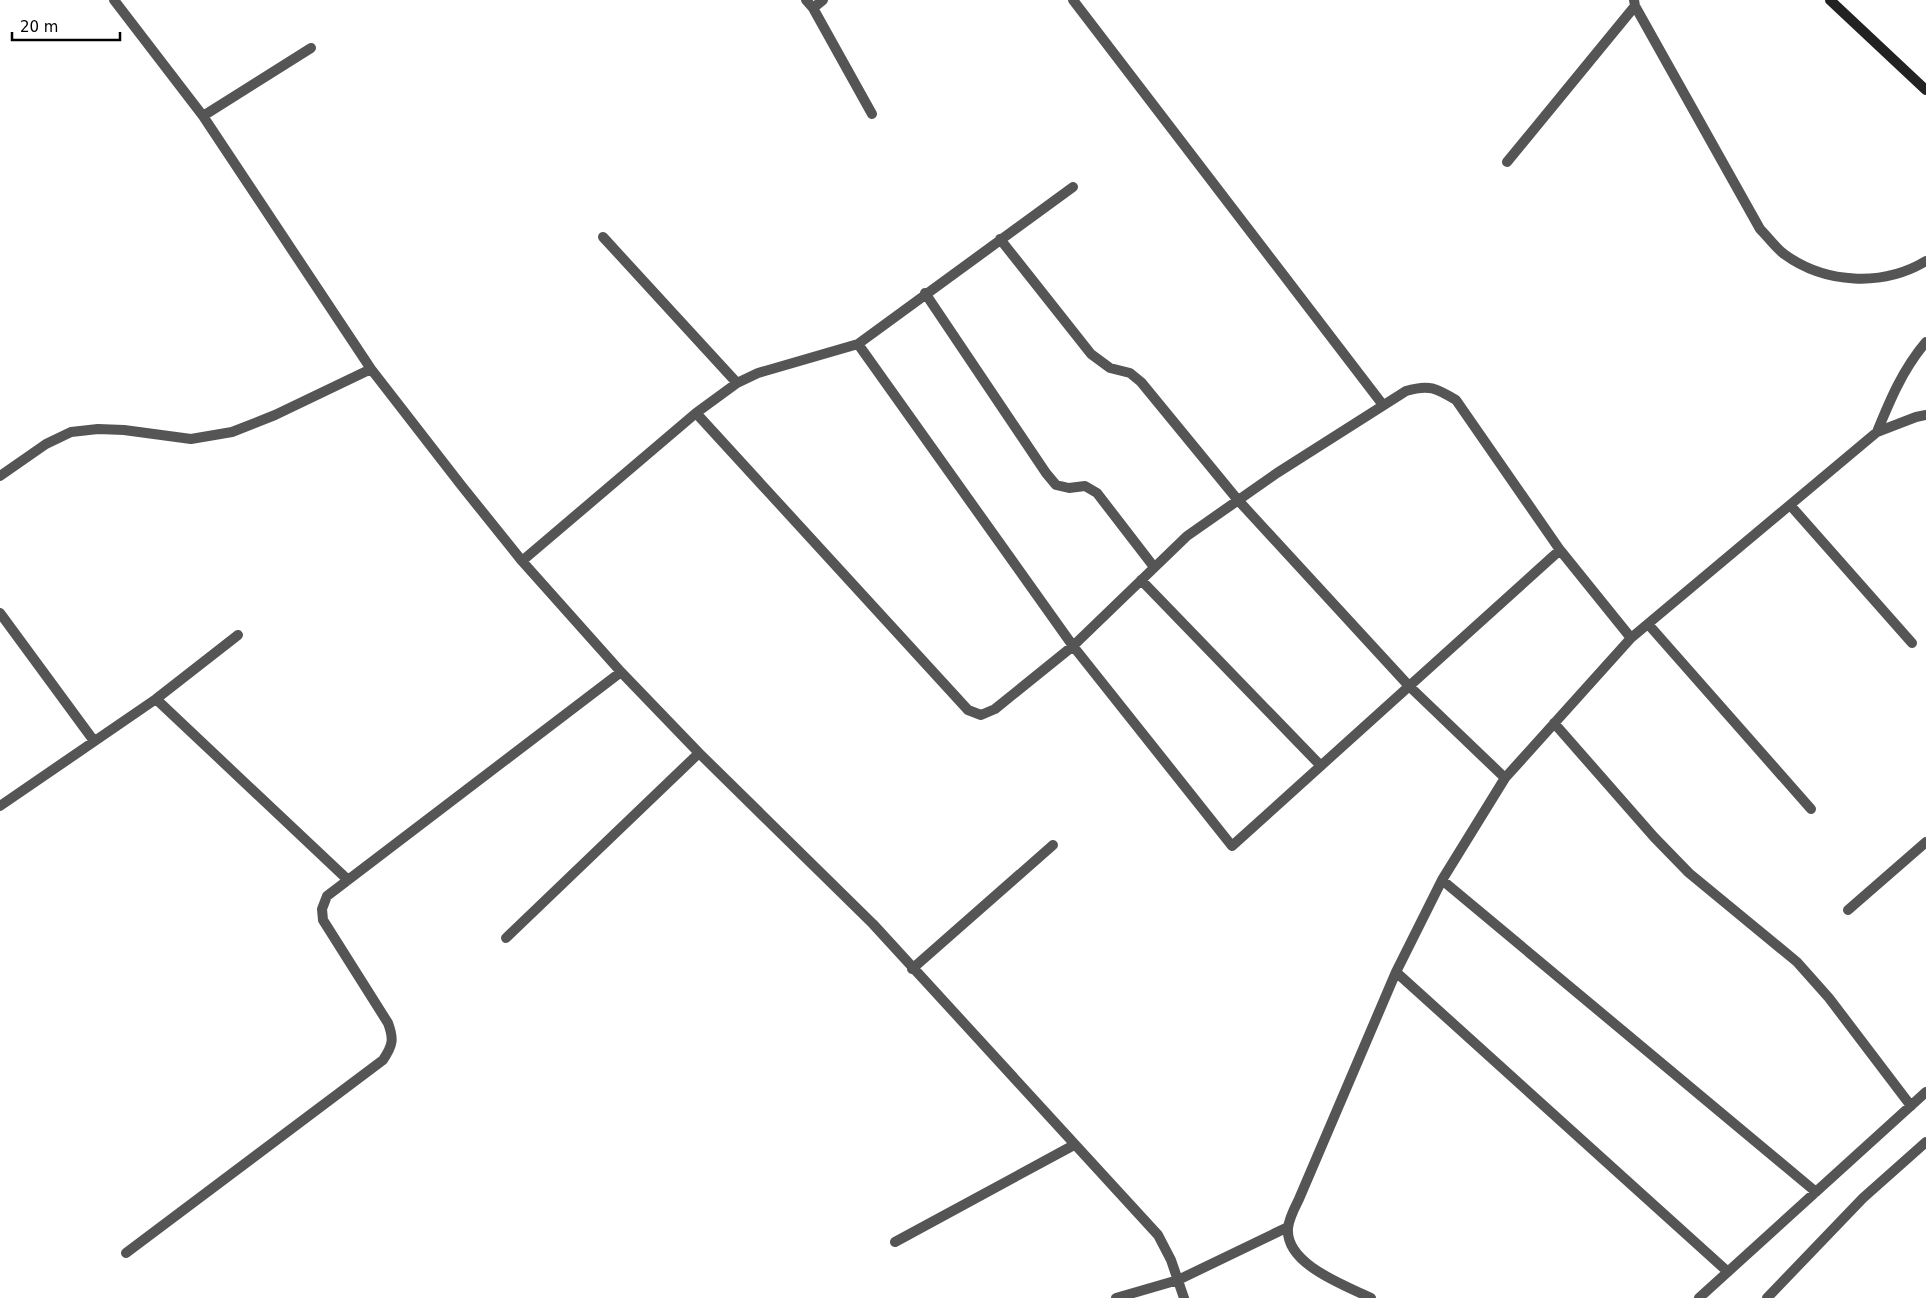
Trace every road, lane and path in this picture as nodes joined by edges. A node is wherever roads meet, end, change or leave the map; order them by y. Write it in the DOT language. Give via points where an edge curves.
graph roads {
  1 [pos="114,0"];
  2 [pos="823,0"];
  3 [pos="1074,0"];
  4 [pos="1830,0"];
  5 [pos="1635,3"];
  6 [pos="809,4"];
  7 [pos="311,48"];
  8 [pos="1926,90"];
  9 [pos="872,114"];
  10 [pos="203,116"];
  11 [pos="1507,162"];
  12 [pos="1073,186"];
  13 [pos="603,237"];
  14 [pos="1000,239"];
  15 [pos="1926,261"];
  16 [pos="925,293"];
  17 [pos="1926,342"];
  18 [pos="854,345"];
  19 [pos="371,369"];
  20 [pos="737,383"];
  21 [pos="1383,405"];
  22 [pos="696,413"];
  23 [pos="1926,416"];
  24 [pos="1877,432"];
  25 [pos="0,476"];
  26 [pos="1237,499"];
  27 [pos="1790,505"];
  28 [pos="1560,550"];
  29 [pos="522,561"];
  30 [pos="1154,567"];
  31 [pos="1141,580"];
  32 [pos="0,613"];
  33 [pos="1648,624"];
  34 [pos="238,635"];
  35 [pos="1632,638"];
  36 [pos="1912,643"];
  37 [pos="1073,646"];
  38 [pos="621,672"];
  39 [pos="1409,686"];
  40 [pos="156,699"];
  41 [pos="1554,723"];
  42 [pos="94,741"];
  43 [pos="699,753"];
  44 [pos="1321,766"];
  45 [pos="1505,778"];
  46 [pos="0,806"];
  47 [pos="1810,808"];
  48 [pos="1053,845"];
  49 [pos="1924,849"];
  50 [pos="348,880"];
  51 [pos="1442,880"];
  52 [pos="1848,910"];
  53 [pos="506,938"];
  54 [pos="912,968"];
  55 [pos="1396,972"];
  56 [pos="1926,1092"];
  57 [pos="1911,1106"];
  58 [pos="1926,1142"];
  59 [pos="1074,1145"];
  60 [pos="1816,1192"];
  61 [pos="1288,1227"];
  62 [pos="895,1242"];
  63 [pos="126,1253"];
  64 [pos="1728,1272"];
  65 [pos="1178,1280"];
  66 [pos="1116,1298"];
  67 [pos="1184,1298"];
  68 [pos="1371,1298"];
  69 [pos="1699,1298"];
  70 [pos="1767,1298"];
  1 -- 10 [label="street"];
  2 -- 6 [label="street"];
  3 -- 21 [label="street"];
  4 -- 8 [label="street"];
  5 -- 11 [label="street"];
  5 -- 15 [label="street" via="1760,229 1784,254 1819,273 1852,279 1889,277"];
  6 -- 9 [label="street"];
  7 -- 10 [label="street"];
  10 -- 19 [label="street"];
  12 -- 14 [label="street"];
  13 -- 20 [label="street"];
  14 -- 16 [label="street"];
  14 -- 26 [label="street" via="1091,354 1110,368 1130,373 1141,382"];
  16 -- 18 [label="street"];
  16 -- 30 [label="street" via="1056,485 1069,488 1085,486 1097,493"];
  17 -- 24 [label="street" via="1894,391"];
  18 -- 20 [label="street" via="758,373"];
  18 -- 37 [label="street"];
  19 -- 25 [label="street" via="232,432 191,438 124,430 71,432 46,444"];
  19 -- 29 [label="street"];
  20 -- 22 [label="street"];
  21 -- 26 [label="street"];
  21 -- 28 [label="street" via="1406,391 1420,387 1436,388 1456,400"];
  22 -- 29 [label="street"];
  22 -- 37 [label="street" via="968,710 981,715 995,709"];
  23 -- 24 [label="street"];
  24 -- 27 [label="street"];
  26 -- 30 [label="street" via="1187,536"];
  26 -- 39 [label="street"];
  27 -- 33 [label="street"];
  27 -- 36 [label="street"];
  28 -- 35 [label="street"];
  28 -- 39 [label="street"];
  29 -- 38 [label="street"];
  30 -- 31 [label="street"];
  31 -- 37 [label="street"];
  31 -- 44 [label="street"];
  32 -- 42 [label="street"];
  33 -- 35 [label="street"];
  33 -- 47 [label="street"];
  34 -- 40 [label="street"];
  35 -- 41 [label="street"];
  37 -- 44 [label="street" via="1232,846"];
  38 -- 43 [label="street"];
  38 -- 50 [label="street"];
  39 -- 44 [label="street"];
  39 -- 45 [label="street"];
  40 -- 42 [label="street"];
  40 -- 50 [label="street"];
  41 -- 45 [label="street"];
  41 -- 57 [label="street" via="1689,873 1798,962"];
  42 -- 46 [label="street"];
  43 -- 53 [label="street"];
  43 -- 54 [label="street" via="873,924"];
  45 -- 51 [label="street"];
  48 -- 54 [label="street"];
  49 -- 52 [label="street"];
  50 -- 63 [label="street" via="327,896 322,909 323,920 388,1023 392,1036 383,1060"];
  51 -- 55 [label="street"];
  51 -- 60 [label="street"];
  54 -- 59 [label="street"];
  55 -- 61 [label="street"];
  55 -- 64 [label="street"];
  56 -- 57 [label="street"];
  57 -- 60 [label="street"];
  58 -- 70 [label="street" via="1863,1198"];
  59 -- 62 [label="street"];
  59 -- 65 [label="street" via="1158,1236"];
  60 -- 64 [label="street"];
  61 -- 65 [label="street"];
  61 -- 68 [label="street" via="1290,1246 1308,1265"];
  64 -- 69 [label="street"];
  65 -- 66 [label="street"];
  65 -- 67 [label="street"];
}
